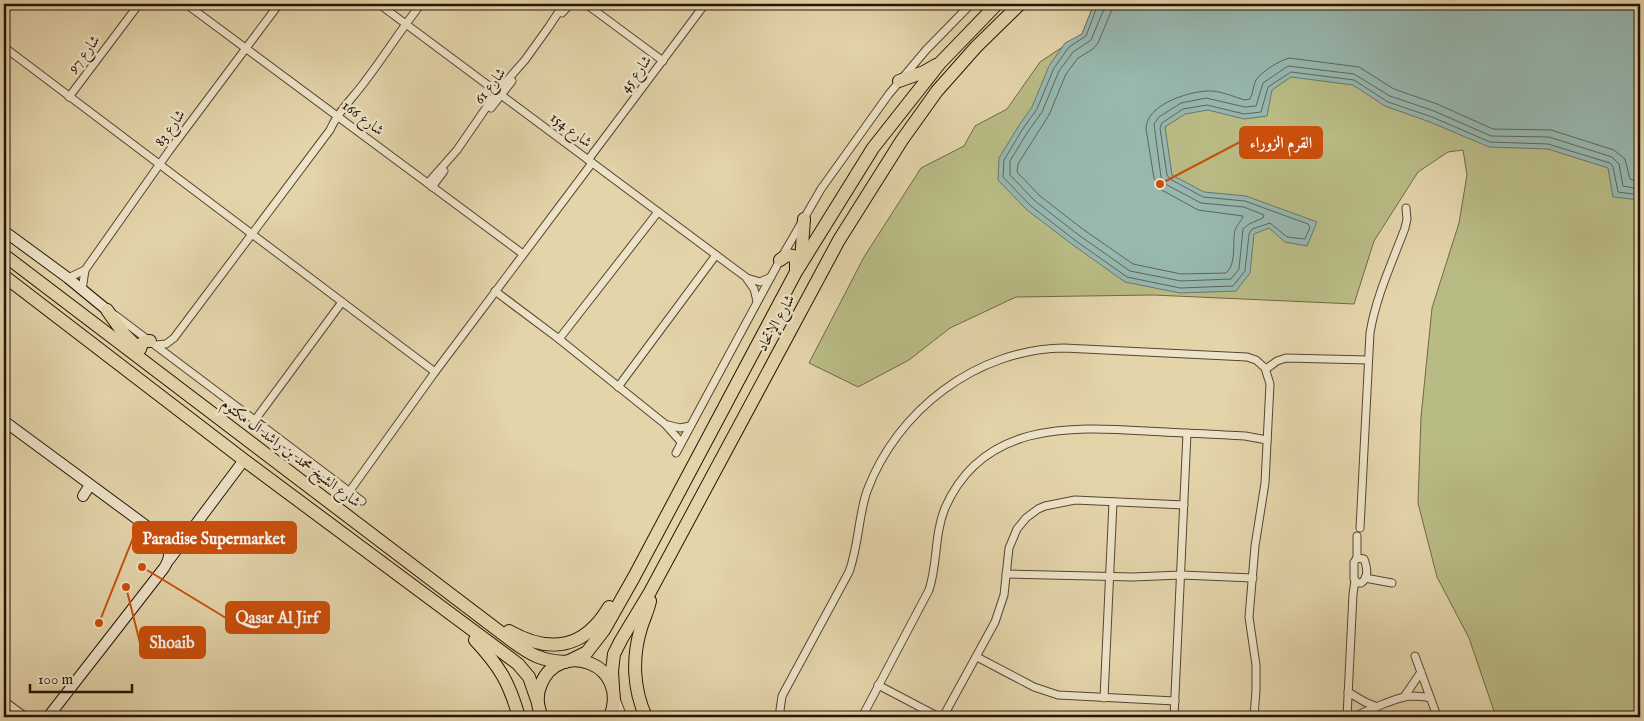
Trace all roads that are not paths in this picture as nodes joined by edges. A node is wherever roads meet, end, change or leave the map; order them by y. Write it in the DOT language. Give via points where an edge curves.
graph roads {
  1 [pos="139,4"];
  2 [pos="186,4"];
  3 [pos="280,4"];
  4 [pos="379,4"];
  5 [pos="421,4"];
  6 [pos="426,4"];
  7 [pos="564,4"];
  8 [pos="570,4"];
  9 [pos="586,4"];
  10 [pos="705,4"];
  11 [pos="971,4"];
  12 [pos="997,4"];
  13 [pos="1020,4"];
  14 [pos="407,25"];
  15 [pos="548,28"];
  16 [pos="4,47"];
  17 [pos="246,48"];
  18 [pos="662,61"];
  19 [pos="940,62"];
  20 [pos="900,81"];
  21 [pos="499,94"];
  22 [pos="69,97"];
  23 [pos="339,118"];
  24 [pos="590,161"];
  25 [pos="160,165"];
  26 [pos="430,185"];
  27 [pos="1406,208"];
  28 [pos="658,212"];
  29 [pos="804,219"];
  30 [pos="4,231"];
  31 [pos="252,235"];
  32 [pos="523,254"];
  33 [pos="4,255"];
  34 [pos="716,256"];
  35 [pos="780,260"];
  36 [pos="798,268"];
  37 [pos="85,270"];
  38 [pos="4,276"];
  39 [pos="772,277"];
  40 [pos="68,278"];
  41 [pos="747,278"];
  42 [pos="82,290"];
  43 [pos="495,291"];
  44 [pos="758,301"];
  45 [pos="342,302"];
  46 [pos="106,310"];
  47 [pos="174,338"];
  48 [pos="558,339"];
  49 [pos="149,345"];
  50 [pos="172,357"];
  51 [pos="1368,360"];
  52 [pos="1266,370"];
  53 [pos="435,372"];
  54 [pos="618,387"];
  55 [pos="191,397"];
  56 [pos="255,420"];
  57 [pos="4,421"];
  58 [pos="666,424"];
  59 [pos="690,426"];
  60 [pos="1187,433"];
  61 [pos="1267,440"];
  62 [pos="682,442"];
  63 [pos="676,453"];
  64 [pos="244,460"];
  65 [pos="90,485"];
  66 [pos="350,492"];
  67 [pos="83,496"];
  68 [pos="362,501"];
  69 [pos="1113,502"];
  70 [pos="1184,506"];
  71 [pos="1360,528"];
  72 [pos="1358,536"];
  73 [pos="1357,558"];
  74 [pos="168,560"];
  75 [pos="1006,574"];
  76 [pos="1181,575"];
  77 [pos="634,577"];
  78 [pos="1109,577"];
  79 [pos="1253,578"];
  80 [pos="1366,578"];
  81 [pos="1355,581"];
  82 [pos="1392,583"];
  83 [pos="650,592"];
  84 [pos="448,614"];
  85 [pos="476,614"];
  86 [pos="1415,656"];
  87 [pos="977,657"];
  88 [pos="568,661"];
  89 [pos="1421,672"];
  90 [pos="878,685"];
  91 [pos="614,692"];
  92 [pos="1348,692"];
  93 [pos="1404,697"];
  94 [pos="1104,698"];
  95 [pos="1430,698"];
  96 [pos="537,700"];
  97 [pos="4,701"];
  98 [pos="1175,701"];
  99 [pos="1378,707"];
  100 [pos="1437,716"];
  101 [pos="26,717"];
  102 [pos="48,717"];
  103 [pos="519,717"];
  104 [pos="542,717"];
  105 [pos="610,717"];
  106 [pos="623,717"];
  107 [pos="646,717"];
  108 [pos="782,717"];
  109 [pos="862,717"];
  110 [pos="939,717"];
  111 [pos="943,717"];
  112 [pos="1174,717"];
  113 [pos="1254,717"];
  114 [pos="1347,717"];
  115 [pos="1355,717"];
  1 -- 22 [label="street, شارع 97"];
  2 -- 17 [label="street, شارع 166"];
  3 -- 17 [label="street, شارع 83"];
  4 -- 14 [label="street, شارع 154"];
  5 -- 14 [label="street"];
  6 -- 14 [label="street"];
  7 -- 15 [label="street, شارع 61"];
  8 -- 15 [label="street, شارع 61"];
  9 -- 18 [label="street"];
  10 -- 18 [label="street, شارع 45"];
  11 -- 20 [label="street"];
  12 -- 19 [label="highway, شارع الإتحاد"];
  13 -- 83 [label="highway, شارع الإتحاد" via="976,47 928,104 839,240"];
  14 -- 21 [label="street, شارع 154"];
  14 -- 23 [label="street"];
  15 -- 21 [label="street, شارع 61"];
  16 -- 22 [label="street"];
  17 -- 23 [label="street, شارع 166"];
  17 -- 25 [label="street, شارع 83"];
  18 -- 24 [label="street, شارع 45"];
  19 -- 20 [label="highway"];
  19 -- 36 [label="highway, شارع الإتحاد" via="873,148"];
  20 -- 29 [label="street" via="821,189"];
  21 -- 24 [label="street, شارع 154"];
  21 -- 26 [label="street, شارع 61"];
  22 -- 25 [label="street"];
  23 -- 26 [label="street, شارع 166"];
  23 -- 31 [label="street"];
  24 -- 28 [label="street, شارع 154"];
  24 -- 32 [label="street, شارع 45"];
  25 -- 31 [label="street"];
  25 -- 37 [label="street, شارع 83"];
  26 -- 32 [label="street, شارع 166"];
  27 -- 51 [label="street" via="1405,228 1375,306"];
  28 -- 34 [label="street, شارع 154"];
  28 -- 48 [label="street"];
  29 -- 35 [label="street"];
  29 -- 36 [label="highway"];
  30 -- 40 [label="street"];
  31 -- 45 [label="street"];
  31 -- 47 [label="street"];
  32 -- 43 [label="street, شارع 45"];
  33 -- 55 [label="highway, شارع الشيخ محمد بن راشد آل مكتوم"];
  34 -- 41 [label="street, شارع 154"];
  34 -- 54 [label="street"];
  35 -- 36 [label="highway" via="787,255 793,256"];
  35 -- 39 [label="street"];
  36 -- 77 [label="highway, شارع الإتحاد"];
  37 -- 40 [label="street, شارع 83"];
  37 -- 42 [label="street, شارع 83"];
  38 -- 64 [label="highway"];
  39 -- 41 [label="street" via="760,282"];
  39 -- 44 [label="street"];
  40 -- 42 [label="street"];
  41 -- 44 [label="street, شارع 154"];
  42 -- 46 [label="street"];
  43 -- 48 [label="street"];
  43 -- 53 [label="street, شارع 45"];
  44 -- 59 [label="street"];
  45 -- 53 [label="street"];
  45 -- 56 [label="street"];
  46 -- 49 [label="highway" via="124,334"];
  47 -- 49 [label="street" via="166,344"];
  47 -- 50 [label="street"];
  48 -- 54 [label="street"];
  49 -- 50 [label="street"];
  49 -- 55 [label="highway" via="189,386"];
  50 -- 56 [label="street"];
  51 -- 52 [label="street" via="1286,358"];
  51 -- 71 [label="street"];
  52 -- 61 [label="street" via="1270,384"];
  52 -- 108 [label="street" via="1259,362 1247,357 1048,348 1006,357 943,390 906,425 878,467 862,506 854,559 782,696"];
  53 -- 66 [label="street, شارع 45"];
  54 -- 58 [label="street"];
  55 -- 85 [label="highway, شارع الشيخ محمد بن راشد آل مكتوم"];
  56 -- 66 [label="street"];
  57 -- 65 [label="street"];
  58 -- 59 [label="street"];
  58 -- 62 [label="street"];
  59 -- 62 [label="street"];
  60 -- 61 [label="street"];
  60 -- 70 [label="street"];
  60 -- 90 [label="street" via="1102,428 1054,430 1016,439 987,456 963,479 946,508 938,529 929,590"];
  61 -- 79 [label="street"];
  62 -- 63 [label="street"];
  64 -- 74 [label="street"];
  64 -- 84 [label="highway"];
  65 -- 67 [label="street"];
  65 -- 74 [label="street" via="164,540 169,549"];
  66 -- 68 [label="street"];
  69 -- 70 [label="street"];
  69 -- 75 [label="street" via="1068,501 1038,509 1014,535 1007,555"];
  69 -- 78 [label="street"];
  70 -- 76 [label="street"];
  72 -- 73 [label="street"];
  73 -- 80 [label="street" via="1365,562"];
  73 -- 81 [label="street" via="1354,562"];
  74 -- 102 [label="street"];
  75 -- 78 [label="street"];
  75 -- 87 [label="street" via="999,614"];
  76 -- 78 [label="street"];
  76 -- 79 [label="street"];
  76 -- 98 [label="street"];
  77 -- 85 [label="highway" via="619,590 592,629 561,645 538,644"];
  77 -- 88 [label="highway, شارع الإتحاد" via="597,641 586,652"];
  78 -- 94 [label="street"];
  79 -- 113 [label="street" via="1249,617 1256,665"];
  80 -- 81 [label="street" via="1361,583"];
  80 -- 82 [label="street"];
  81 -- 92 [label="street"];
  83 -- 91 [label="highway, شارع الإتحاد" via="614,654"];
  83 -- 107 [label="highway" via="650,604 639,635 635,662 639,697"];
  84 -- 96 [label="highway" via="524,670 533,684"];
  84 -- 103 [label="highway" via="498,666 510,688"];
  85 -- 88 [label="highway, شارع الشيخ محمد بن راشد آل مكتوم" via="535,656"];
  86 -- 89 [label="street"];
  87 -- 94 [label="street" via="1046,692"];
  87 -- 111 [label="street"];
  88 -- 91 [label="highway, شارع الشيخ محمد بن راشد آل مكتوم" via="582,660 602,670"];
  88 -- 96 [label="highway, شارع الإتحاد" via="548,672 538,690"];
  89 -- 93 [label="street"];
  89 -- 95 [label="street"];
  90 -- 109 [label="street"];
  90 -- 110 [label="street"];
  91 -- 105 [label="highway, شارع الإتحاد"];
  91 -- 106 [label="street"];
  92 -- 99 [label="street"];
  92 -- 114 [label="street"];
  93 -- 95 [label="street"];
  93 -- 99 [label="street"];
  94 -- 98 [label="street"];
  95 -- 100 [label="street"];
  96 -- 104 [label="highway"];
  97 -- 101 [label="street"];
  98 -- 112 [label="street"];
  99 -- 115 [label="street"];
}
